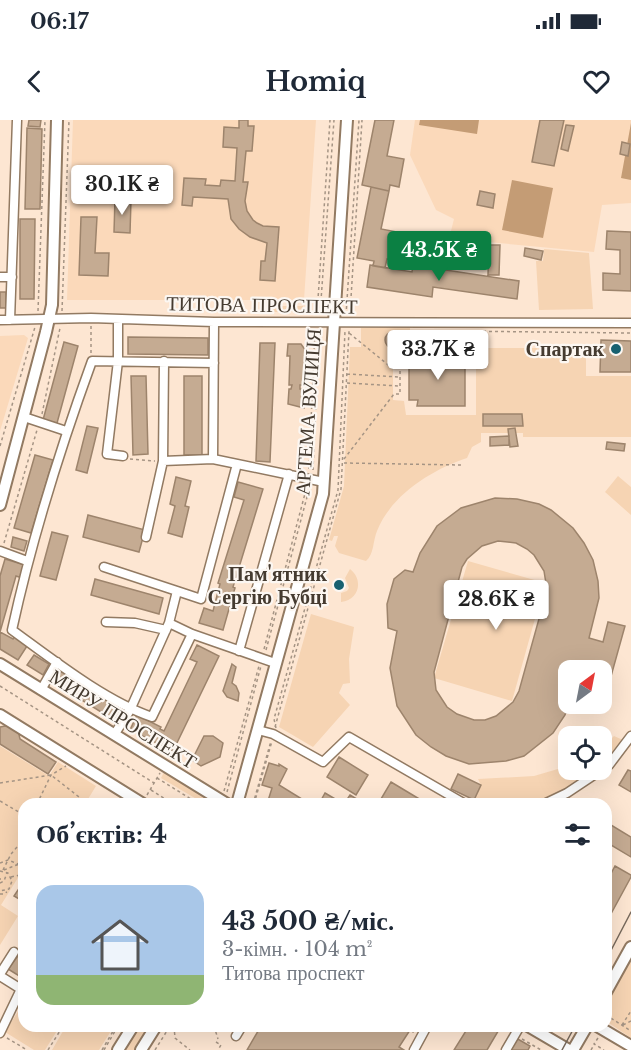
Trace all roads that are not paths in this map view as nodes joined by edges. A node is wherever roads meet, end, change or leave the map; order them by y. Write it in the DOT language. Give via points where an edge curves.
graph roads {
  1 [pos="17,120"];
  2 [pos="57,120"];
  3 [pos="347,120"];
  4 [pos="0,277"];
  5 [pos="12,277"];
  6 [pos="50,319"];
  7 [pos="118,319"];
  8 [pos="0,320"];
  9 [pos="10,320"];
  10 [pos="214,321"];
  11 [pos="333,322"];
  12 [pos="631,323"];
  13 [pos="118,361"];
  14 [pos="164,361"];
  15 [pos="214,363"];
  16 [pos="24,417"];
  17 [pos="66,431"];
  18 [pos="123,456"];
  19 [pos="213,459"];
  20 [pos="163,461"];
  21 [pos="237,464"];
  22 [pos="289,474"];
  23 [pos="324,482"];
  24 [pos="0,505"];
  25 [pos="146,537"];
  26 [pos="0,551"];
  27 [pos="27,561"];
  28 [pos="104,567"];
  29 [pos="177,591"];
  30 [pos="106,622"];
  31 [pos="168,627"];
  32 [pos="192,634"];
  33 [pos="239,651"];
  34 [pos="57,662"];
  35 [pos="275,663"];
  36 [pos="0,664"];
  37 [pos="41,690"];
  38 [pos="130,710"];
  39 [pos="0,715"];
  40 [pos="258,730"];
  41 [pos="114,735"];
  42 [pos="631,736"];
  43 [pos="132,798"];
  44 [pos="218,798"];
  45 [pos="239,798"];
  46 [pos="455,798"];
  47 [pos="556,798"];
  48 [pos="631,947"];
  49 [pos="14,952"];
  50 [pos="0,975"];
  51 [pos="612,981"];
  52 [pos="18,987"];
  53 [pos="18,998"];
  54 [pos="129,1032"];
  55 [pos="152,1032"];
  56 [pos="238,1032"];
  57 [pos="424,1032"];
  58 [pos="516,1032"];
  59 [pos="539,1032"];
  60 [pos="583,1032"];
  61 [pos="607,1032"];
  62 [pos="0,1034"];
  63 [pos="236,1036"];
  64 [pos="631,1046"];
  65 [pos="118,1050"];
  66 [pos="141,1050"];
  67 [pos="414,1050"];
  68 [pos="506,1050"];
  69 [pos="571,1050"];
  1 -- 5 [label="street"];
  2 -- 6 [label="main road"];
  3 -- 11 [label="main road, АРТЕМА ВУЛИЦЯ"];
  4 -- 5 [label="street"];
  5 -- 9 [label="street"];
  6 -- 7 [label="street, ТИТОВА ПРОСПЕКТ"];
  6 -- 9 [label="street, ТИТОВА ПРОСПЕКТ"];
  6 -- 16 [label="main road"];
  7 -- 10 [label="street, ТИТОВА ПРОСПЕКТ"];
  7 -- 13 [label="street"];
  8 -- 9 [label="street, ТИТОВА ПРОСПЕКТ"];
  10 -- 11 [label="street, ТИТОВА ПРОСПЕКТ"];
  10 -- 15 [label="street"];
  11 -- 12 [label="street, ТИТОВА ПРОСПЕКТ"];
  11 -- 23 [label="main road, АРТЕМА ВУЛИЦЯ"];
  13 -- 14 [label="street"];
  13 -- 17 [label="street" via="92,361"];
  13 -- 18 [label="street" via="107,454"];
  14 -- 15 [label="street"];
  14 -- 20 [label="street"];
  15 -- 19 [label="street"];
  16 -- 17 [label="street"];
  16 -- 24 [label="main road"];
  17 -- 27 [label="street"];
  19 -- 20 [label="street"];
  19 -- 21 [label="street"];
  20 -- 25 [label="street"];
  21 -- 22 [label="street"];
  21 -- 29 [label="street" via="201,599"];
  22 -- 23 [label="street"];
  22 -- 33 [label="street"];
  23 -- 35 [label="main road, АРТЕМА ВУЛИЦЯ"];
  26 -- 27 [label="street"];
  27 -- 34 [label="street" via="12,630"];
  28 -- 29 [label="street"];
  29 -- 31 [label="street"];
  30 -- 31 [label="street"];
  31 -- 32 [label="street"];
  31 -- 38 [label="street"];
  32 -- 33 [label="street"];
  32 -- 38 [label="street" via="152,717"];
  33 -- 35 [label="street"];
  34 -- 37 [label="street"];
  34 -- 38 [label="street"];
  35 -- 40 [label="main road, АРТЕМА ВУЛИЦЯ"];
  36 -- 37 [label="main road, МИРУ ПРОСПЕКТ"];
  37 -- 41 [label="main road, МИРУ ПРОСПЕКТ"];
  38 -- 41 [label="street"];
  39 -- 43 [label="main road"];
  40 -- 45 [label="main road, АРТЕМА ВУЛИЦЯ"];
  40 -- 46 [label="street" via="273,734 323,762 349,737"];
  41 -- 44 [label="main road, МИРУ ПРОСПЕКТ"];
  42 -- 47 [label="street" via="609,765"];
  48 -- 51 [label="main road"];
  49 -- 50 [label="street"];
  50 -- 52 [label="street"];
  53 -- 62 [label="street"];
  54 -- 65 [label="main road"];
  55 -- 66 [label="main road"];
  56 -- 63 [label="street"];
  57 -- 67 [label="street"];
  58 -- 68 [label="street"];
  59 -- 69 [label="main road"];
  60 -- 69 [label="main road"];
  61 -- 64 [label="main road"];
}
